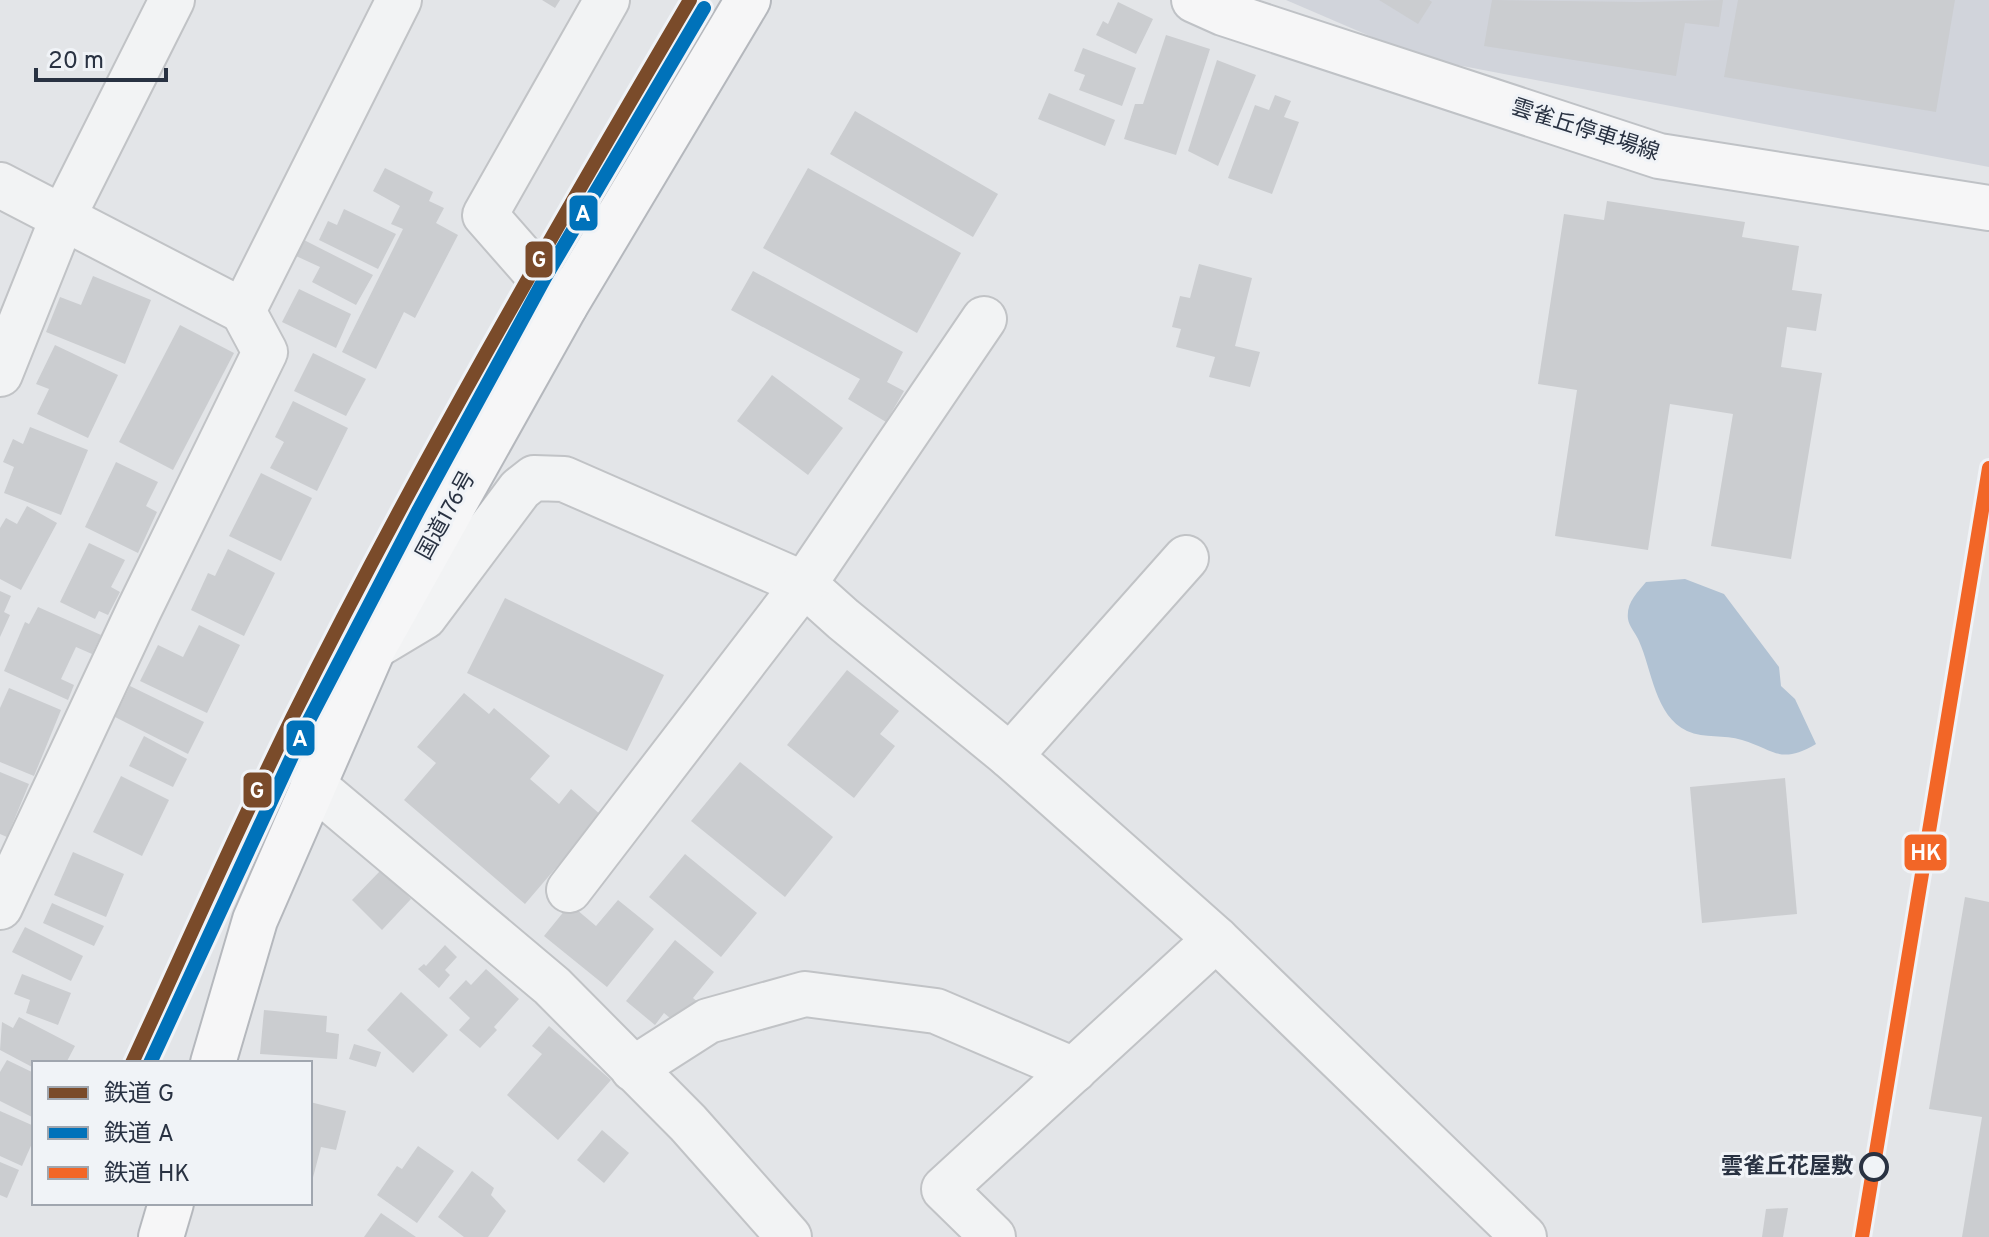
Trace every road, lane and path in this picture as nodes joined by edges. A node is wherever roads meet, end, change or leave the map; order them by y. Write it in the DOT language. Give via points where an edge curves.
graph roads {
  1 [pos="172,0"];
  2 [pos="399,0"];
  3 [pos="607,0"];
  4 [pos="748,0"];
  5 [pos="1194,0"];
  6 [pos="0,185"];
  7 [pos="1989,208"];
  8 [pos="63,217"];
  9 [pos="565,306"];
  10 [pos="243,311"];
  11 [pos="984,319"];
  12 [pos="0,374"];
  13 [pos="1186,558"];
  14 [pos="804,584"];
  15 [pos="374,647"];
  16 [pos="1010,756"];
  17 [pos="313,785"];
  18 [pos="569,890"];
  19 [pos="0,907"];
  20 [pos="1216,939"];
  21 [pos="214,1061"];
  22 [pos="633,1069"];
  23 [pos="1074,1070"];
  24 [pos="170,1205"];
  25 [pos="161,1237"];
  26 [pos="789,1237"];
  27 [pos="993,1237"];
  28 [pos="1524,1237"];
  1 -- 8 [label="street"];
  2 -- 10 [label="street"];
  3 -- 9 [label="street" via="485,215"];
  4 -- 9 [label="main road, 国道176号"];
  5 -- 7 [label="main road, 雲雀丘停車場線" via="1659,156"];
  6 -- 8 [label="street"];
  8 -- 10 [label="street"];
  8 -- 12 [label="street"];
  9 -- 15 [label="main road, 国道176号"];
  10 -- 19 [label="street" via="265,352"];
  11 -- 14 [label="street"];
  13 -- 16 [label="street"];
  14 -- 15 [label="street" via="564,479 534,478 520,489 424,617"];
  14 -- 16 [label="street"];
  14 -- 18 [label="street"];
  15 -- 17 [label="main road, 国道176号"];
  16 -- 20 [label="street"];
  17 -- 21 [label="main road, 国道176号" via="255,920"];
  17 -- 22 [label="street" via="552,986"];
  20 -- 23 [label="street"];
  20 -- 28 [label="street"];
  22 -- 23 [label="street" via="708,1021 805,994 936,1011"];
  22 -- 26 [label="street"];
  23 -- 27 [label="street" via="944,1189"];
  24 -- 25 [label="main road"];
}
